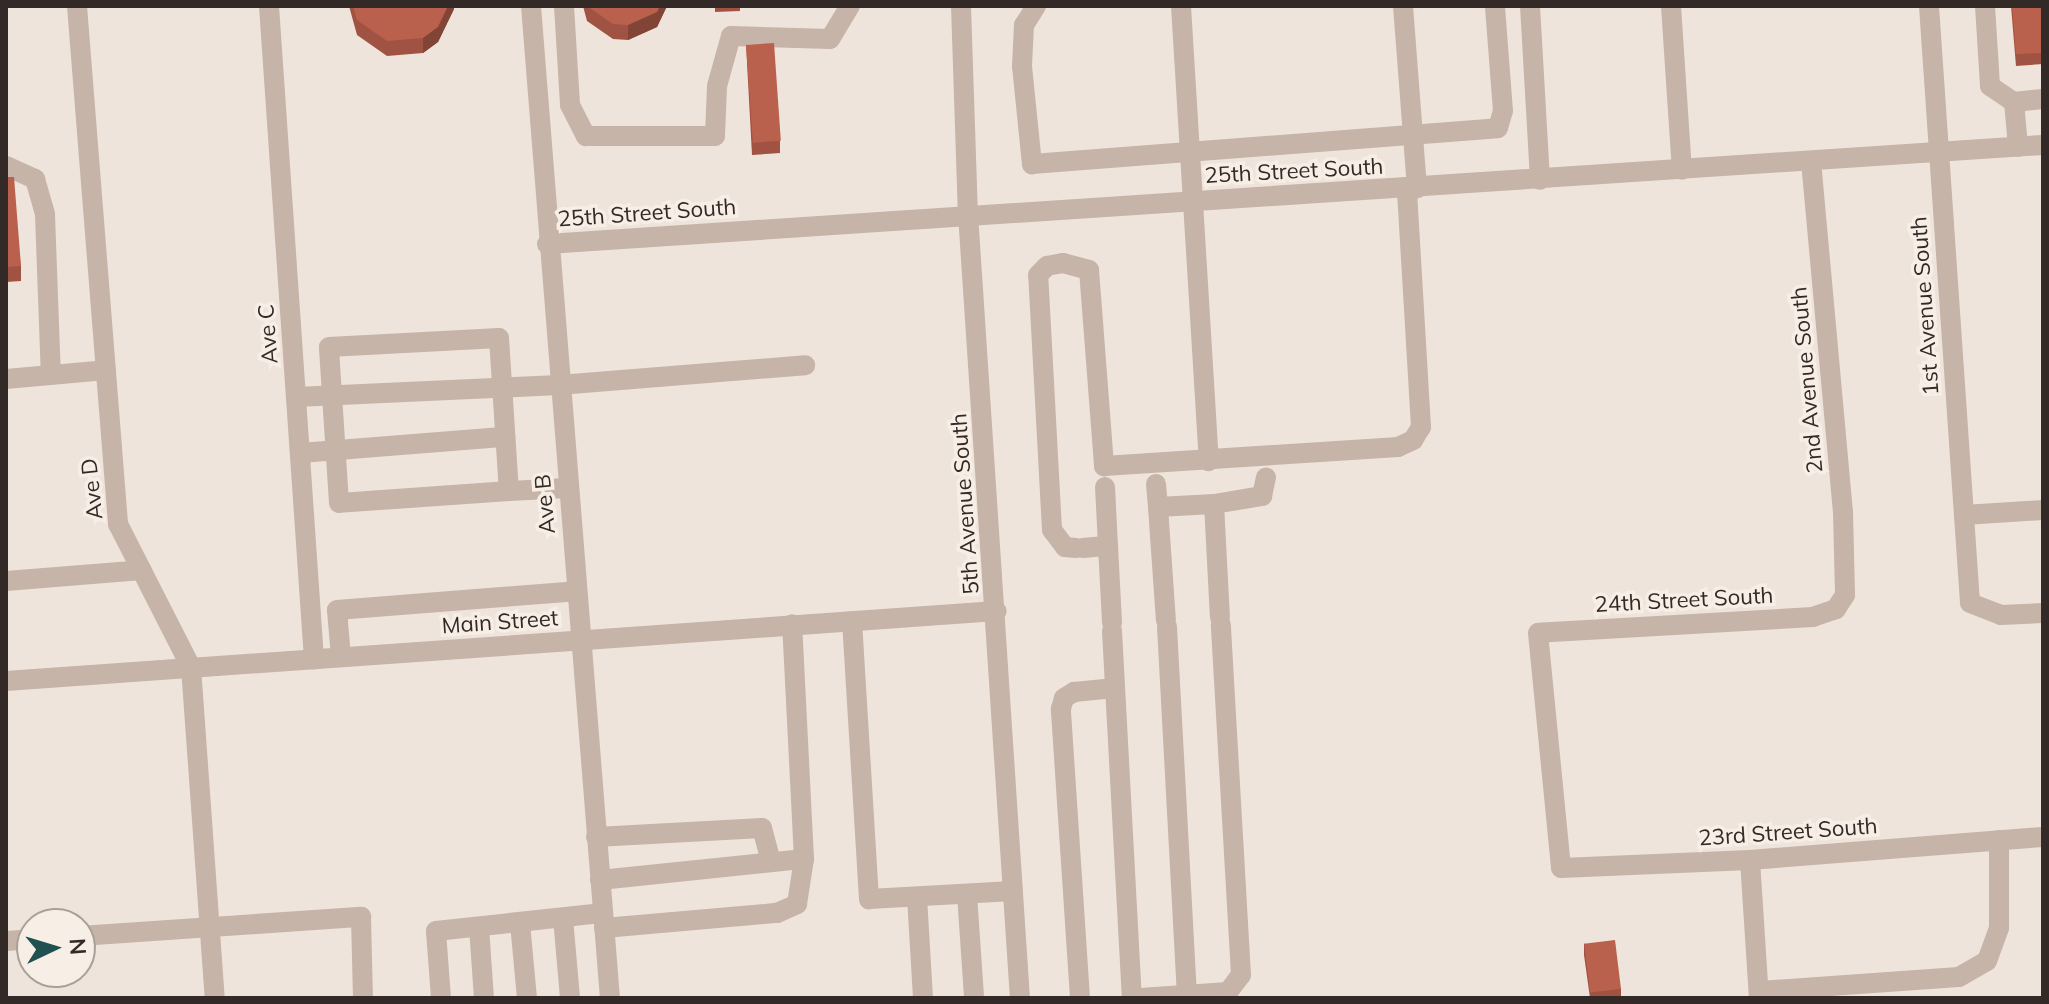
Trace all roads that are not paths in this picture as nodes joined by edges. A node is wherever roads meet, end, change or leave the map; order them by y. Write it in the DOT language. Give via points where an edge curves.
graph roads {
  1 [pos="77,6"];
  2 [pos="269,6"];
  3 [pos="531,6"];
  4 [pos="564,6"];
  5 [pos="850,6"];
  6 [pos="961,6"];
  7 [pos="1036,6"];
  8 [pos="1181,6"];
  9 [pos="1403,6"];
  10 [pos="1495,6"];
  11 [pos="1530,6"];
  12 [pos="1671,6"];
  13 [pos="1929,6"];
  14 [pos="1985,6"];
  15 [pos="2043,99"];
  16 [pos="2014,102"];
  17 [pos="1413,134"];
  18 [pos="2043,145"];
  19 [pos="2018,147"];
  20 [pos="1938,152"];
  21 [pos="1191,155"];
  22 [pos="1811,161"];
  23 [pos="6,166"];
  24 [pos="1682,170"];
  25 [pos="1540,180"];
  26 [pos="1412,188"];
  27 [pos="1194,201"];
  28 [pos="968,214"];
  29 [pos="547,244"];
  30 [pos="805,365"];
  31 [pos="106,370"];
  32 [pos="51,375"];
  33 [pos="6,379"];
  34 [pos="500,384"];
  35 [pos="559,385"];
  36 [pos="332,394"];
  37 [pos="296,397"];
  38 [pos="505,437"];
  39 [pos="336,451"];
  40 [pos="300,453"];
  41 [pos="1209,461"];
  42 [pos="1266,468"];
  43 [pos="1155,475"];
  44 [pos="1104,477"];
  45 [pos="568,488"];
  46 [pos="509,491"];
  47 [pos="339,503"];
  48 [pos="1214,504"];
  49 [pos="303,506"];
  50 [pos="1158,507"];
  51 [pos="2043,510"];
  52 [pos="1964,515"];
  53 [pos="1108,546"];
  54 [pos="142,570"];
  55 [pos="6,581"];
  56 [pos="576,591"];
  57 [pos="1845,595"];
  58 [pos="337,610"];
  59 [pos="310,611"];
  60 [pos="997,611"];
  61 [pos="2043,613"];
  62 [pos="852,621"];
  63 [pos="792,624"];
  64 [pos="580,640"];
  65 [pos="341,657"];
  66 [pos="314,659"];
  67 [pos="191,667"];
  68 [pos="6,681"];
  69 [pos="1115,688"];
  70 [pos="596,837"];
  71 [pos="2043,837"];
  72 [pos="1999,840"];
  73 [pos="1558,843"];
  74 [pos="804,859"];
  75 [pos="1750,860"];
  76 [pos="771,861"];
  77 [pos="600,880"];
  78 [pos="1013,891"];
  79 [pos="967,894"];
  80 [pos="917,897"];
  81 [pos="563,918"];
  82 [pos="604,920"];
  83 [pos="520,923"];
  84 [pos="210,927"];
  85 [pos="479,927"];
  86 [pos="96,935"];
  87 [pos="1759,995"];
  88 [pos="1187,997"];
  89 [pos="215,998"];
  90 [pos="363,998"];
  91 [pos="441,998"];
  92 [pos="484,998"];
  93 [pos="527,998"];
  94 [pos="570,998"];
  95 [pos="610,998"];
  96 [pos="923,998"];
  97 [pos="974,998"];
  98 [pos="1020,998"];
  99 [pos="1080,998"];
  100 [pos="1132,998"];
  101 [pos="1140,998"];
  1 -- 31 [label="street, Ave D"];
  2 -- 37 [label="street, Ave C"];
  3 -- 29 [label="street, Ave B"];
  4 -- 5 [label="street" via="570,105 586,136 715,136 717,86 731,36 830,39"];
  6 -- 28 [label="street, 5th Avenue South"];
  7 -- 21 [label="street" via="1024,25 1022,66 1032,164"];
  8 -- 21 [label="street"];
  9 -- 17 [label="street"];
  10 -- 17 [label="street" via="1503,111 1498,128"];
  11 -- 25 [label="street"];
  12 -- 24 [label="street"];
  13 -- 20 [label="street, 1st Avenue South"];
  14 -- 16 [label="street" via="1990,86"];
  15 -- 16 [label="street"];
  16 -- 19 [label="street"];
  17 -- 21 [label="street"];
  17 -- 26 [label="street"];
  18 -- 19 [label="street, 25th Street South"];
  19 -- 20 [label="street, 25th Street South"];
  20 -- 22 [label="street, 25th Street South"];
  20 -- 52 [label="street, 1st Avenue South"];
  21 -- 27 [label="street"];
  22 -- 24 [label="street, 25th Street South"];
  22 -- 57 [label="street, 2nd Avenue South" via="1843,512"];
  23 -- 32 [label="street" via="35,179 45,215"];
  24 -- 25 [label="street, 25th Street South"];
  25 -- 26 [label="street, 25th Street South"];
  26 -- 27 [label="street, 25th Street South"];
  26 -- 42 [label="street" via="1421,427 1413,440 1398,447"];
  27 -- 28 [label="street, 25th Street South"];
  27 -- 41 [label="street"];
  28 -- 29 [label="street, 25th Street South"];
  28 -- 60 [label="street, 5th Avenue South"];
  29 -- 35 [label="street, Ave B"];
  30 -- 35 [label="street"];
  31 -- 32 [label="street"];
  31 -- 54 [label="street, Ave D" via="118,524"];
  32 -- 33 [label="street"];
  34 -- 35 [label="street"];
  34 -- 36 [label="street"];
  34 -- 36 [label="street" via="499,338 360,344 329,347"];
  34 -- 38 [label="street"];
  35 -- 45 [label="street, Ave B"];
  36 -- 37 [label="street"];
  36 -- 39 [label="street"];
  37 -- 40 [label="street, Ave C"];
  38 -- 39 [label="street"];
  38 -- 46 [label="street"];
  39 -- 40 [label="street"];
  39 -- 47 [label="street"];
  40 -- 49 [label="street, Ave C"];
  41 -- 42 [label="street"];
  41 -- 43 [label="street"];
  42 -- 48 [label="street" via="1262,496"];
  43 -- 44 [label="street"];
  43 -- 50 [label="street"];
  44 -- 53 [label="street"];
  44 -- 53 [label="street" via="1093,280 1080,263 1047,266 1036,287 1052,530 1065,547"];
  45 -- 46 [label="street"];
  45 -- 56 [label="street, Ave B"];
  46 -- 47 [label="street"];
  47 -- 49 [label="street"];
  48 -- 50 [label="street"];
  48 -- 88 [label="street" via="1241,975 1228,992"];
  49 -- 59 [label="street, Ave C"];
  50 -- 88 [label="street"];
  51 -- 52 [label="street"];
  52 -- 61 [label="street, 1st Avenue South" via="1970,603 2001,615"];
  53 -- 69 [label="street"];
  54 -- 55 [label="street"];
  54 -- 67 [label="street, Ave D"];
  56 -- 58 [label="street"];
  56 -- 64 [label="street, Ave B"];
  57 -- 73 [label="street, 24th Street South" via="1836,609 1813,617 1538,633"];
  58 -- 59 [label="street"];
  58 -- 65 [label="street"];
  59 -- 66 [label="street, Ave C"];
  60 -- 62 [label="street, Main Street"];
  60 -- 78 [label="street, 5th Avenue South"];
  62 -- 63 [label="street, Main Street"];
  62 -- 80 [label="street" via="869,899"];
  63 -- 64 [label="street, Main Street"];
  63 -- 74 [label="street"];
  64 -- 65 [label="street, Main Street"];
  64 -- 70 [label="street, Ave B"];
  65 -- 66 [label="street, Main Street"];
  66 -- 67 [label="street, Main Street"];
  67 -- 68 [label="street, Main Street"];
  67 -- 84 [label="street, Ave D"];
  69 -- 99 [label="street" via="1074,692 1064,698 1061,709"];
  69 -- 100 [label="street"];
  70 -- 76 [label="street" via="762,828"];
  70 -- 77 [label="street, Ave B"];
  71 -- 72 [label="street, 23rd Street South"];
  72 -- 75 [label="street, 23rd Street South"];
  72 -- 87 [label="street" via="1999,928 1987,961 1959,977"];
  73 -- 75 [label="street, 23rd Street South" via="1561,868"];
  74 -- 76 [label="street"];
  74 -- 82 [label="street" via="797,904 777,913"];
  75 -- 87 [label="street"];
  76 -- 77 [label="street"];
  77 -- 82 [label="street, Ave B"];
  78 -- 79 [label="street"];
  78 -- 98 [label="street, 5th Avenue South"];
  79 -- 80 [label="street"];
  79 -- 97 [label="street"];
  80 -- 96 [label="street"];
  81 -- 82 [label="street"];
  81 -- 83 [label="street"];
  81 -- 94 [label="street"];
  82 -- 95 [label="street, Ave B"];
  83 -- 85 [label="street"];
  83 -- 93 [label="street"];
  84 -- 86 [label="street"];
  84 -- 89 [label="street, Ave D"];
  84 -- 90 [label="street" via="361,917"];
  85 -- 91 [label="street" via="436,931"];
  85 -- 92 [label="street"];
  88 -- 101 [label="street"];
}
